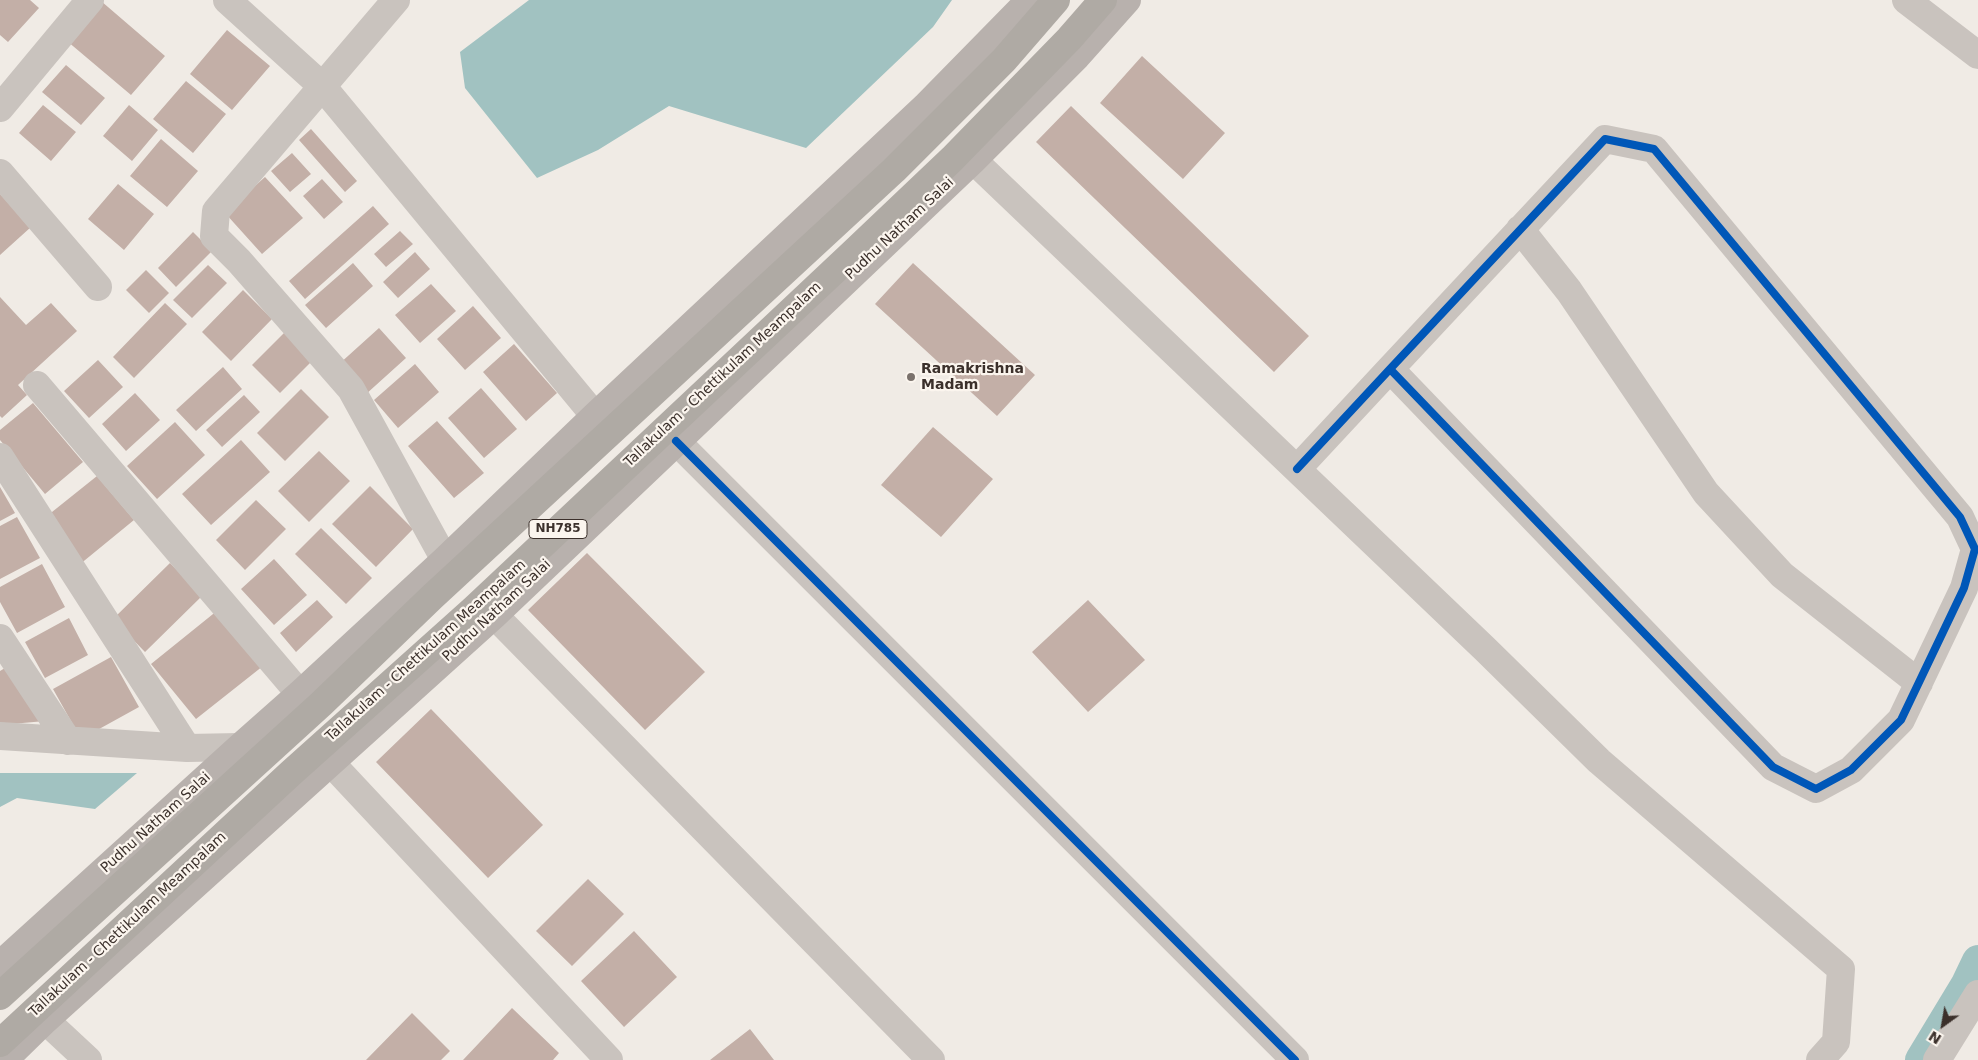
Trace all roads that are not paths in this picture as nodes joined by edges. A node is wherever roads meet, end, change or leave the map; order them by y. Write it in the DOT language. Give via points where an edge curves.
graph roads {
  1 [pos="90,0"];
  2 [pos="227,0"];
  3 [pos="396,0"];
  4 [pos="1030,0"];
  5 [pos="1056,0"];
  6 [pos="1103,0"];
  7 [pos="1127,0"];
  8 [pos="1906,0"];
  9 [pos="1978,55"];
  10 [pos="322,86"];
  11 [pos="0,108"];
  12 [pos="973,160"];
  13 [pos="0,173"];
  14 [pos="1520,229"];
  15 [pos="98,287"];
  16 [pos="1390,369"];
  17 [pos="36,386"];
  18 [pos="595,416"];
  19 [pos="676,441"];
  20 [pos="0,457"];
  21 [pos="1296,469"];
  22 [pos="445,560"];
  23 [pos="494,615"];
  24 [pos="0,638"];
  25 [pos="1919,683"];
  26 [pos="300,694"];
  27 [pos="0,736"];
  28 [pos="68,741"];
  29 [pos="240,746"];
  30 [pos="187,748"];
  31 [pos="331,763"];
  32 [pos="0,964"];
  33 [pos="1978,994"];
  34 [pos="0,996"];
  35 [pos="45,1020"];
  36 [pos="0,1043"];
  37 [pos="4,1060"];
  38 [pos="88,1060"];
  39 [pos="609,1060"];
  40 [pos="931,1060"];
  41 [pos="1294,1060"];
  42 [pos="1820,1060"];
  43 [pos="1937,1060"];
  1 -- 11 [label="street"];
  2 -- 10 [label="street"];
  3 -- 10 [label="street"];
  4 -- 18 [label="main road, Pudhu Natham Salai" via="925,107"];
  5 -- 34 [label="highway, NH785" via="1004,60 894,170 321,704"];
  6 -- 36 [label="highway, Tallakulam - Chettikulam Meampalam / NH785" via="952,159 839,266 473,610 291,773"];
  7 -- 12 [label="main road, Pudhu Natham Salai" via="1077,56"];
  8 -- 9 [label="street"];
  10 -- 18 [label="street"];
  10 -- 22 [label="street" via="216,211 214,236 351,389"];
  12 -- 19 [label="main road, Pudhu Natham Salai"];
  12 -- 21 [label="street"];
  13 -- 15 [label="street"];
  14 -- 16 [label="street"];
  14 -- 25 [label="street" via="1569,291 1706,493 1782,575"];
  14 -- 25 [label="street" via="1605,139 1654,149 1960,517 1974,549 1964,588"];
  16 -- 21 [label="street"];
  16 -- 25 [label="street" via="1773,767 1816,789 1850,770 1901,720"];
  17 -- 26 [label="street"];
  18 -- 22 [label="main road, Pudhu Natham Salai"];
  19 -- 23 [label="main road, Pudhu Natham Salai"];
  19 -- 41 [label="street"];
  20 -- 30 [label="street"];
  21 -- 42 [label="street" via="1599,761 1841,969 1836,1042"];
  22 -- 26 [label="main road, Pudhu Natham Salai"];
  23 -- 31 [label="main road, Pudhu Natham Salai"];
  23 -- 40 [label="street"];
  24 -- 28 [label="street"];
  26 -- 29 [label="main road, Pudhu Natham Salai"];
  27 -- 28 [label="street"];
  28 -- 30 [label="street"];
  29 -- 30 [label="street"];
  29 -- 32 [label="main road, Pudhu Natham Salai"];
  31 -- 35 [label="main road, Pudhu Natham Salai"];
  31 -- 39 [label="street"];
  33 -- 43 [label="street"];
  35 -- 37 [label="main road, Pudhu Natham Salai"];
  35 -- 38 [label="street"];
}
